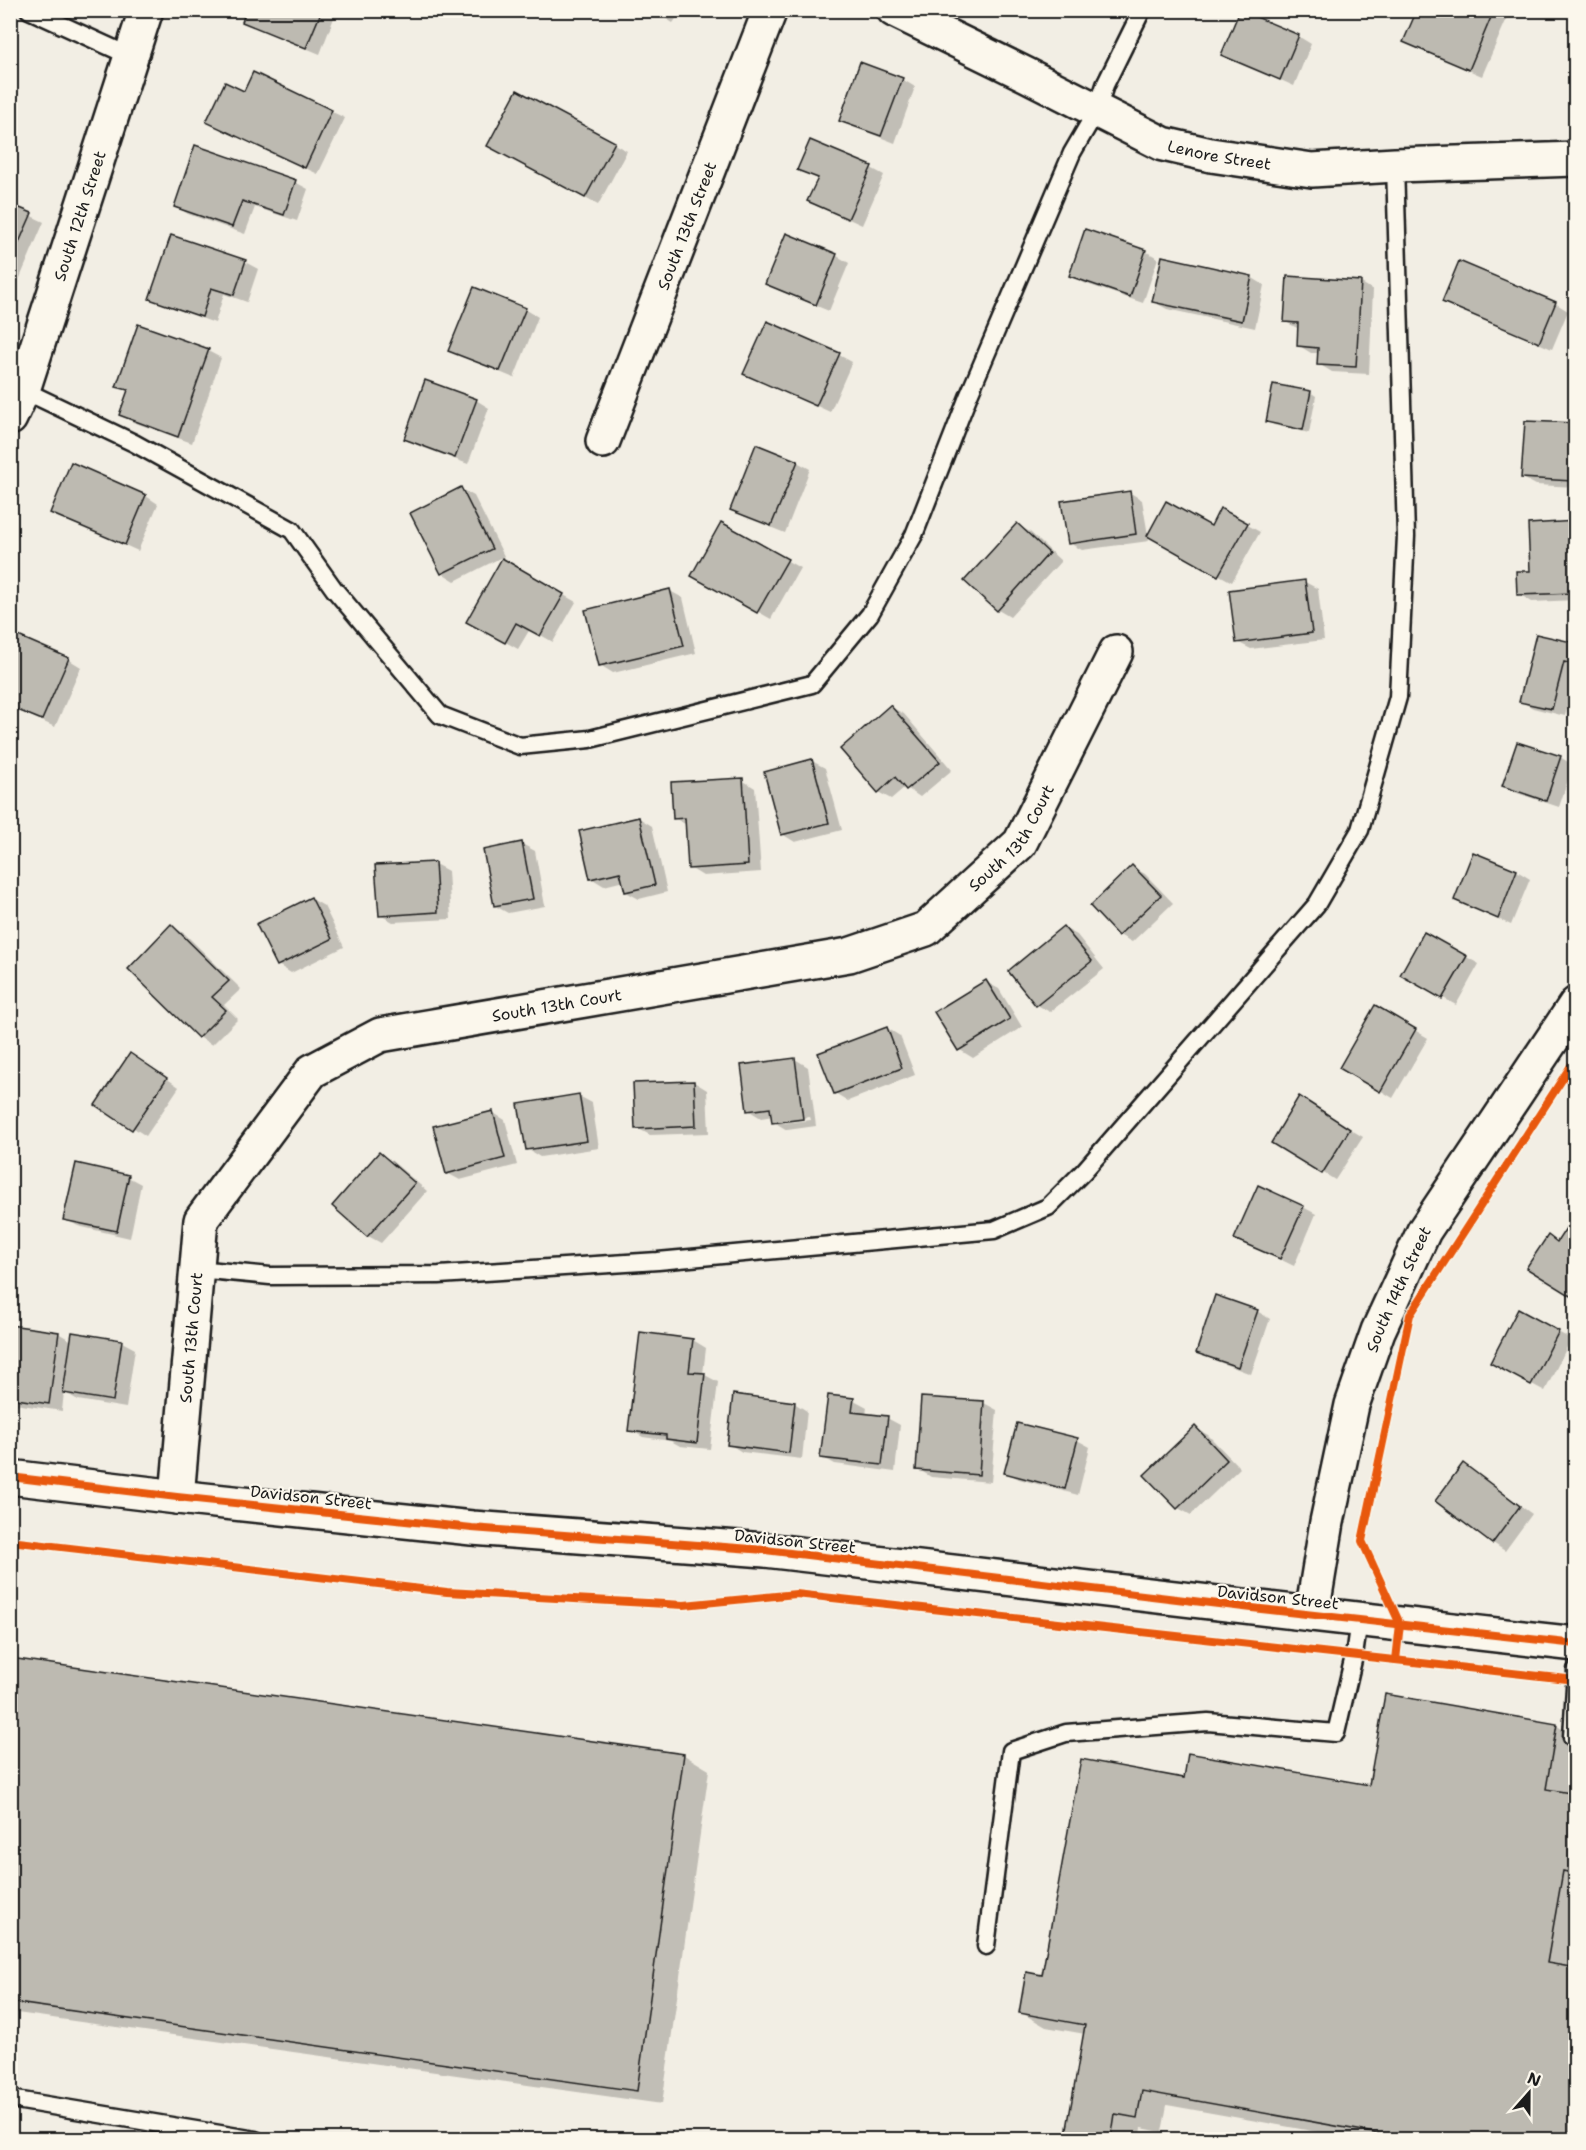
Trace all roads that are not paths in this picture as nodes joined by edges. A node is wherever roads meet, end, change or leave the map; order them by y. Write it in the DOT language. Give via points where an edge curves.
graph roads {
  1 [pos="29,10"];
  2 [pos="146,10"];
  3 [pos="770,10"];
  4 [pos="894,10"];
  5 [pos="1142,10"];
  6 [pos="132,57"];
  7 [pos="1098,110"];
  8 [pos="1575,159"];
  9 [pos="1395,165"];
  10 [pos="15,397"];
  11 [pos="603,441"];
  12 [pos="1116,652"];
  13 [pos="1575,1004"];
  14 [pos="197,1269"];
  15 [pos="10,1477"];
  16 [pos="177,1497"];
  17 [pos="1312,1614"];
  18 [pos="1359,1620"];
  19 [pos="1575,1644"];
  20 [pos="1575,1670"];
  21 [pos="1575,1738"];
  22 [pos="986,1946"];
  23 [pos="10,2099"];
  24 [pos="256,2139"];
  1 -- 6 [label="lane"];
  2 -- 6 [label="street, South 12th Street"];
  3 -- 11 [label="street, South 13th Street"];
  4 -- 7 [label="street, Lenore Street"];
  5 -- 7 [label="lane"];
  6 -- 10 [label="street, South 12th Street"];
  7 -- 9 [label="street, Lenore Street" via="1163,144 1211,155 1312,170"];
  7 -- 10 [label="lane" via="1072,153 968,396 914,535 870,614 812,684 590,739 520,746 440,715 334,589 292,530 134,443"];
  8 -- 9 [label="street, Lenore Street"];
  9 -- 14 [label="lane" via="1406,536 1398,697 1360,830 1317,904 1084,1171 1048,1207 994,1230 658,1261 439,1275 270,1276"];
  12 -- 14 [label="street, South 13th Court" via="1020,843 926,928 849,954 380,1035 312,1071 201,1220"];
  13 -- 17 [label="street, South 14th Street" via="1424,1231 1378,1330 1352,1405"];
  14 -- 16 [label="street, South 13th Court"];
  15 -- 16 [label="street, Davidson Street"];
  16 -- 17 [label="street, Davidson Street" via="472,1528 765,1550"];
  17 -- 18 [label="street, Davidson Street"];
  18 -- 19 [label="street, Davidson Street"];
  18 -- 22 [label="lane" via="1336,1733 1208,1722 1066,1733 1011,1751"];
  20 -- 21 [label="lane"];
  23 -- 24 [label="lane"];
}
